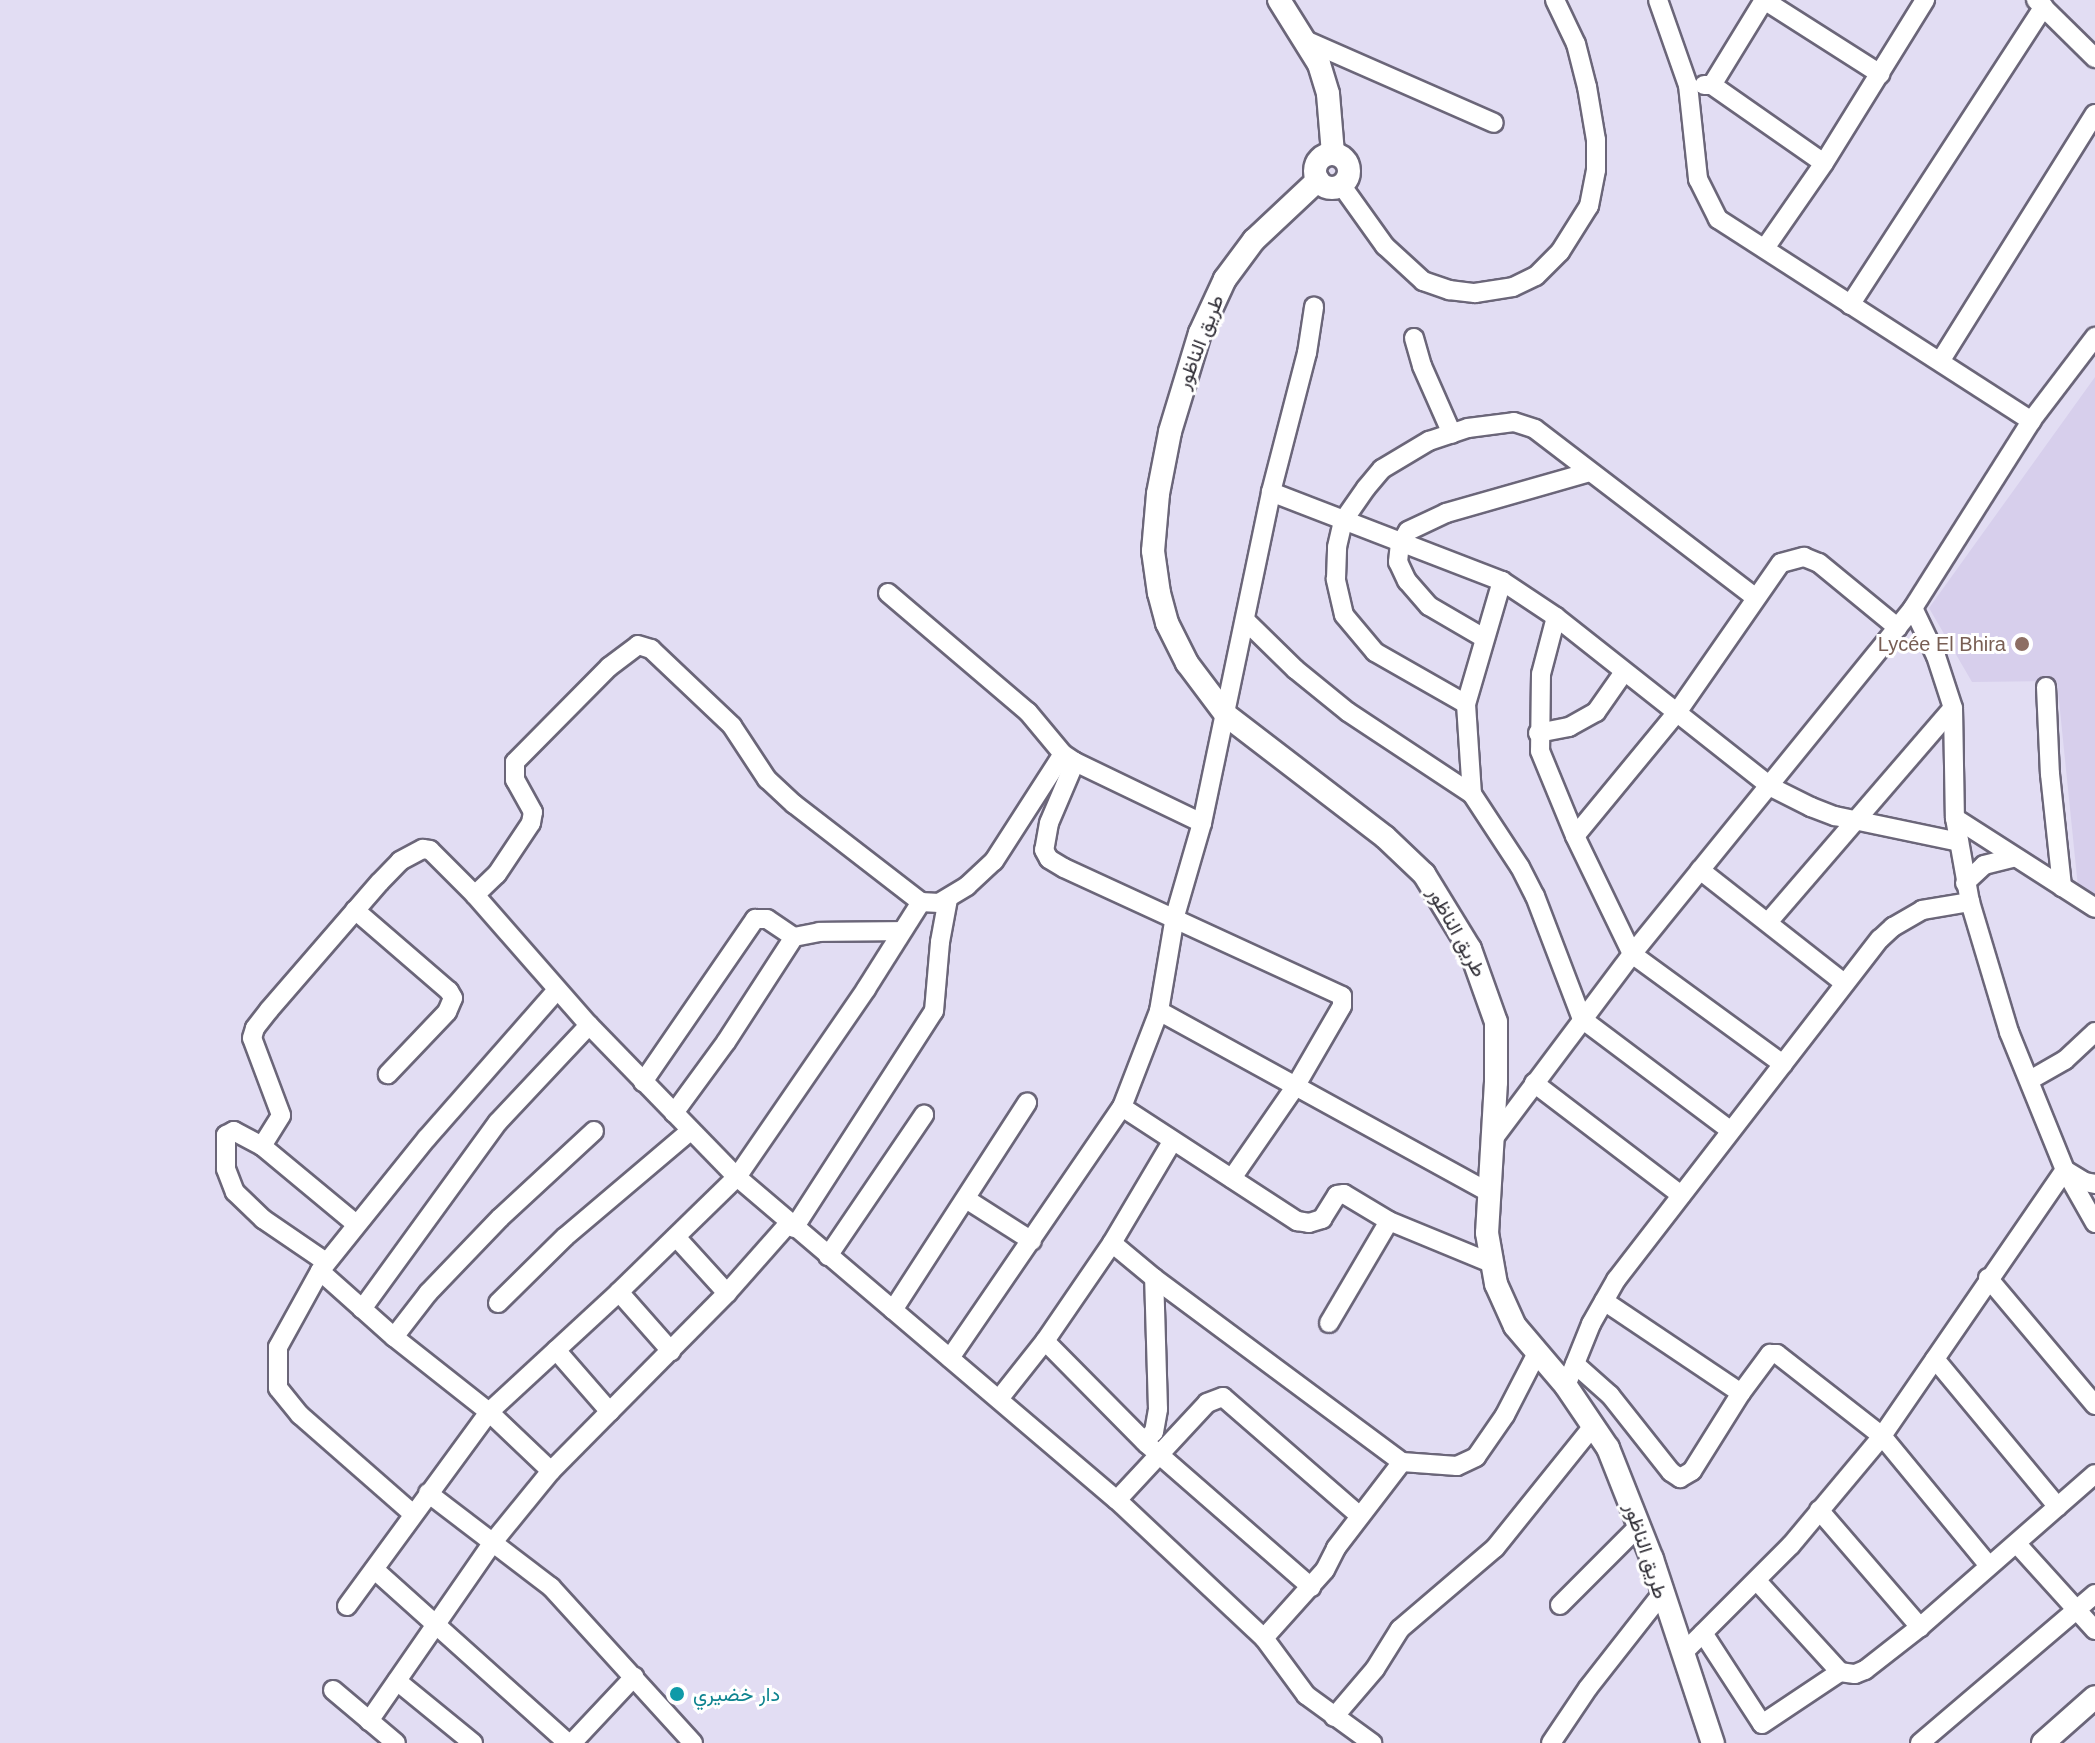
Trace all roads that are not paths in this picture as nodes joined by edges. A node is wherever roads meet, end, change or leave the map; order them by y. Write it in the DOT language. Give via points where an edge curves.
graph roads {
  1 [pos="1279,0"];
  2 [pos="1555,0"];
  3 [pos="1658,0"];
  4 [pos="1925,0"];
  5 [pos="2040,3"];
  6 [pos="1305,40"];
  7 [pos="2095,58"];
  8 [pos="1880,74"];
  9 [pos="1688,85"];
  10 [pos="1712,85"];
  11 [pos="2095,114"];
  12 [pos="1494,123"];
  13 [pos="1333,154"];
  14 [pos="1824,163"];
  15 [pos="1318,180"];
  16 [pos="1342,186"];
  17 [pos="1765,248"];
  18 [pos="1850,305"];
  19 [pos="1314,307"];
  20 [pos="2095,337"];
  21 [pos="1414,338"];
  22 [pos="1941,360"];
  23 [pos="2031,421"];
  24 [pos="1452,434"];
  25 [pos="1590,472"];
  26 [pos="1271,492"];
  27 [pos="1343,521"];
  28 [pos="1400,544"];
  29 [pos="1502,581"];
  30 [pos="888,593"];
  31 [pos="1756,598"];
  32 [pos="1913,608"];
  33 [pos="1556,617"];
  34 [pos="1246,621"];
  35 [pos="1898,628"];
  36 [pos="1484,638"];
  37 [pos="1624,672"];
  38 [pos="2046,687"];
  39 [pos="1466,704"];
  40 [pos="1953,708"];
  41 [pos="1678,711"];
  42 [pos="1226,715"];
  43 [pos="1538,733"];
  44 [pos="1069,758"];
  45 [pos="1771,787"];
  46 [pos="1472,794"];
  47 [pos="1955,818"];
  48 [pos="1857,819"];
  49 [pos="1202,823"];
  50 [pos="1575,836"];
  51 [pos="1959,842"];
  52 [pos="2015,857"];
  53 [pos="1700,870"];
  54 [pos="1965,883"];
  55 [pos="2062,887"];
  56 [pos="475,895"];
  57 [pos="948,899"];
  58 [pos="921,902"];
  59 [pos="1970,902"];
  60 [pos="2095,908"];
  61 [pos="355,910"];
  62 [pos="1175,916"];
  63 [pos="1769,921"];
  64 [pos="902,931"];
  65 [pos="794,937"];
  66 [pos="1632,954"];
  67 [pos="1844,983"];
  68 [pos="557,990"];
  69 [pos="1159,1011"];
  70 [pos="1582,1019"];
  71 [pos="589,1025"];
  72 [pos="2095,1032"];
  73 [pos="1783,1064"];
  74 [pos="388,1074"];
  75 [pos="2030,1080"];
  76 [pos="643,1082"];
  77 [pos="1534,1083"];
  78 [pos="1295,1087"];
  79 [pos="1027,1103"];
  80 [pos="1122,1107"];
  81 [pos="674,1113"];
  82 [pos="924,1115"];
  83 [pos="691,1130"];
  84 [pos="1730,1130"];
  85 [pos="594,1131"];
  86 [pos="1494,1138"];
  87 [pos="1172,1142"];
  88 [pos="262,1146"];
  89 [pos="2065,1170"];
  90 [pos="737,1177"];
  91 [pos="1232,1178"];
  92 [pos="2095,1184"];
  93 [pos="1488,1192"];
  94 [pos="1681,1195"];
  95 [pos="966,1199"];
  96 [pos="1389,1221"];
  97 [pos="2095,1223"];
  98 [pos="356,1224"];
  99 [pos="791,1226"];
  100 [pos="676,1237"];
  101 [pos="1032,1241"];
  102 [pos="1112,1243"];
  103 [pos="828,1256"];
  104 [pos="1491,1263"];
  105 [pos="323,1267"];
  106 [pos="1154,1278"];
  107 [pos="1988,1278"];
  108 [pos="619,1292"];
  109 [pos="727,1293"];
  110 [pos="1604,1301"];
  111 [pos="498,1303"];
  112 [pos="362,1309"];
  113 [pos="893,1310"];
  114 [pos="1329,1323"];
  115 [pos="394,1337"];
  116 [pos="1045,1341"];
  117 [pos="556,1350"];
  118 [pos="671,1351"];
  119 [pos="1537,1353"];
  120 [pos="950,1358"];
  121 [pos="1935,1359"];
  122 [pos="1575,1364"];
  123 [pos="1566,1386"];
  124 [pos="1741,1393"];
  125 [pos="999,1399"];
  126 [pos="2095,1405"];
  127 [pos="489,1412"];
  128 [pos="610,1412"];
  129 [pos="1594,1425"];
  130 [pos="1882,1436"];
  131 [pos="1151,1448"];
  132 [pos="1402,1462"];
  133 [pos="551,1471"];
  134 [pos="2095,1474"];
  135 [pos="428,1493"];
  136 [pos="1117,1500"];
  137 [pos="2058,1507"];
  138 [pos="1819,1510"];
  139 [pos="413,1514"];
  140 [pos="1360,1516"];
  141 [pos="1637,1528"];
  142 [pos="493,1542"];
  143 [pos="2017,1544"];
  144 [pos="1989,1566"];
  145 [pos="375,1570"];
  146 [pos="1757,1581"];
  147 [pos="1311,1587"];
  148 [pos="2095,1594"];
  149 [pos="1661,1595"];
  150 [pos="1560,1605"];
  151 [pos="347,1606"];
  152 [pos="2077,1611"];
  153 [pos="434,1624"];
  154 [pos="1920,1627"];
  155 [pos="2095,1630"];
  156 [pos="1703,1633"];
  157 [pos="1264,1638"];
  158 [pos="1682,1654"];
  159 [pos="1840,1672"];
  160 [pos="634,1677"];
  161 [pos="397,1681"];
  162 [pos="333,1690"];
  163 [pos="2095,1697"];
  164 [pos="1334,1717"];
  165 [pos="369,1721"];
  166 [pos="396,1743"];
  167 [pos="473,1743"];
  168 [pos="570,1743"];
  169 [pos="693,1743"];
  170 [pos="1372,1743"];
  171 [pos="1551,1743"];
  172 [pos="1713,1743"];
  173 [pos="1920,1743"];
  174 [pos="2043,1743"];
  1 -- 6 [label="street"];
  2 -- 16 [label="street" via="1576,44 1587,87 1596,170 1589,206 1560,252 1536,276 1513,287 1475,293 1423,281 1385,246"];
  3 -- 9 [label="street"];
  4 -- 8 [label="street"];
  5 -- 7 [label="street"];
  5 -- 18 [label="street"];
  6 -- 12 [label="street"];
  6 -- 13 [label="street" via="1326,85"];
  8 -- 10 [label="street" via="1764,0"];
  8 -- 14 [label="street"];
  9 -- 10 [label="street"];
  9 -- 17 [label="street" via="1698,179 1710,209"];
  10 -- 14 [label="street"];
  11 -- 22 [label="street"];
  13 -- 15 [label="street" via="1317,162"];
  13 -- 16 [label="street" via="1349,167"];
  14 -- 17 [label="street"];
  15 -- 16 [label="street" via="1329,188"];
  15 -- 42 [label="street, طريق الناظور" via="1254,240 1225,279 1190,360 1158,494 1153,551 1167,623 1187,663"];
  17 -- 18 [label="street"];
  18 -- 22 [label="street"];
  19 -- 26 [label="street"];
  20 -- 23 [label="street"];
  21 -- 24 [label="street"];
  22 -- 23 [label="street"];
  23 -- 32 [label="street"];
  24 -- 25 [label="street" via="1514,422 1535,429"];
  24 -- 27 [label="street" via="1429,441 1382,469"];
  25 -- 28 [label="street" via="1446,513 1408,531"];
  25 -- 31 [label="street"];
  26 -- 27 [label="street"];
  26 -- 34 [label="street"];
  27 -- 28 [label="street"];
  27 -- 39 [label="street" via="1336,579 1344,615 1375,652"];
  28 -- 29 [label="street"];
  28 -- 36 [label="street" via="1398,562 1429,606"];
  29 -- 33 [label="street"];
  29 -- 36 [label="street"];
  30 -- 44 [label="street" via="1028,712"];
  31 -- 35 [label="street" via="1781,563 1804,557 1839,577"];
  31 -- 41 [label="street"];
  32 -- 35 [label="street"];
  32 -- 40 [label="street"];
  33 -- 37 [label="street"];
  33 -- 43 [label="street" via="1541,674"];
  34 -- 42 [label="street"];
  34 -- 46 [label="street" via="1348,712"];
  35 -- 45 [label="street"];
  36 -- 39 [label="street"];
  37 -- 41 [label="street"];
  37 -- 43 [label="street" via="1596,712 1569,727"];
  38 -- 55 [label="street"];
  39 -- 46 [label="street"];
  40 -- 47 [label="street"];
  40 -- 48 [label="street"];
  41 -- 45 [label="street"];
  41 -- 50 [label="street"];
  42 -- 49 [label="street"];
  42 -- 86 [label="street, طريق الناظور" via="1385,837 1438,894 1479,969 1496,1022"];
  43 -- 50 [label="street" via="1540,751"];
  44 -- 49 [label="street"];
  44 -- 57 [label="street" via="994,861"];
  44 -- 62 [label="street" via="1044,839 1049,859"];
  45 -- 48 [label="street" via="1811,807"];
  45 -- 53 [label="street"];
  46 -- 70 [label="street" via="1535,896"];
  47 -- 51 [label="street"];
  47 -- 52 [label="street"];
  48 -- 51 [label="street"];
  48 -- 63 [label="street"];
  49 -- 62 [label="street"];
  50 -- 66 [label="street"];
  51 -- 54 [label="street"];
  52 -- 54 [label="street" via="1984,865"];
  52 -- 55 [label="street"];
  53 -- 63 [label="street"];
  53 -- 66 [label="street"];
  54 -- 59 [label="street"];
  55 -- 60 [label="street"];
  56 -- 58 [label="street" via="497,874 531,823 533,812 515,780 515,762 609,667 638,645 651,649 732,726 767,779 794,804"];
  56 -- 61 [label="street" via="423,849 400,861"];
  56 -- 68 [label="street"];
  57 -- 58 [label="street"];
  57 -- 99 [label="street" via="934,1011"];
  58 -- 64 [label="street"];
  59 -- 67 [label="street" via="1922,910 1893,927"];
  59 -- 75 [label="street" via="2009,1032"];
  61 -- 74 [label="street" via="453,998 447,1012"];
  61 -- 88 [label="street" via="255,1028 252,1038 281,1115"];
  62 -- 69 [label="street"];
  62 -- 78 [label="street" via="1342,996 1342,1006"];
  63 -- 67 [label="street"];
  64 -- 65 [label="street"];
  64 -- 90 [label="street"];
  65 -- 76 [label="street" via="767,919 755,919"];
  65 -- 81 [label="street"];
  66 -- 70 [label="street"];
  66 -- 73 [label="street"];
  67 -- 73 [label="street"];
  68 -- 71 [label="street"];
  68 -- 98 [label="street"];
  69 -- 78 [label="street"];
  69 -- 80 [label="street"];
  70 -- 77 [label="street"];
  70 -- 84 [label="street"];
  71 -- 76 [label="street"];
  71 -- 112 [label="street" via="498,1122"];
  72 -- 75 [label="street" via="2065,1060"];
  73 -- 84 [label="street"];
  75 -- 89 [label="street"];
  76 -- 81 [label="street"];
  77 -- 86 [label="street"];
  77 -- 94 [label="street"];
  78 -- 91 [label="street"];
  78 -- 93 [label="street"];
  79 -- 95 [label="street"];
  80 -- 87 [label="street"];
  80 -- 101 [label="street"];
  81 -- 83 [label="street"];
  82 -- 103 [label="street"];
  83 -- 90 [label="street"];
  83 -- 111 [label="street" via="565,1237"];
  84 -- 94 [label="street"];
  85 -- 115 [label="street" via="508,1210 428,1293"];
  86 -- 93 [label="street, طريق الناظور"];
  87 -- 91 [label="street"];
  87 -- 102 [label="street"];
  88 -- 98 [label="street"];
  88 -- 105 [label="street" via="234,1131 226,1135 224,1158 235,1192"];
  89 -- 92 [label="street"];
  89 -- 97 [label="street"];
  89 -- 107 [label="street"];
  90 -- 99 [label="street"];
  90 -- 100 [label="street"];
  91 -- 96 [label="street" via="1279,1212 1303,1222 1322,1219 1337,1195 1344,1194"];
  93 -- 104 [label="street, طريق الناظور"];
  94 -- 110 [label="street"];
  95 -- 101 [label="street"];
  95 -- 113 [label="street"];
  96 -- 104 [label="street"];
  96 -- 114 [label="street"];
  98 -- 105 [label="street"];
  99 -- 103 [label="street"];
  99 -- 109 [label="street"];
  100 -- 108 [label="street"];
  100 -- 109 [label="street"];
  101 -- 120 [label="street"];
  102 -- 106 [label="street"];
  102 -- 116 [label="street"];
  103 -- 113 [label="street"];
  104 -- 119 [label="street, طريق الناظور" via="1502,1303"];
  105 -- 112 [label="street"];
  105 -- 139 [label="street" via="278,1347 278,1388 300,1415"];
  106 -- 131 [label="street" via="1158,1423"];
  106 -- 132 [label="street"];
  107 -- 121 [label="street"];
  107 -- 126 [label="street"];
  108 -- 117 [label="street"];
  108 -- 118 [label="street"];
  109 -- 118 [label="street"];
  110 -- 122 [label="street"];
  110 -- 124 [label="street"];
  112 -- 115 [label="street"];
  113 -- 120 [label="street"];
  115 -- 127 [label="street"];
  116 -- 125 [label="street"];
  116 -- 131 [label="street"];
  117 -- 127 [label="street"];
  117 -- 128 [label="street"];
  118 -- 128 [label="street"];
  119 -- 123 [label="street, طريق الناظور"];
  119 -- 132 [label="street" via="1476,1457 1457,1466"];
  120 -- 125 [label="street"];
  121 -- 130 [label="street"];
  121 -- 137 [label="street"];
  122 -- 123 [label="street"];
  122 -- 124 [label="street" via="1610,1395 1680,1478 1692,1471"];
  123 -- 129 [label="street, طريق الناظور"];
  124 -- 130 [label="street" via="1770,1354 1777,1354"];
  125 -- 136 [label="street"];
  127 -- 133 [label="street"];
  127 -- 135 [label="street"];
  128 -- 133 [label="street"];
  129 -- 141 [label="street, طريق الناظور" via="1626,1491"];
  129 -- 164 [label="street" via="1495,1548 1400,1629"];
  130 -- 138 [label="street"];
  130 -- 144 [label="street"];
  131 -- 136 [label="street"];
  131 -- 140 [label="street" via="1212,1399 1227,1398"];
  131 -- 147 [label="street"];
  132 -- 140 [label="street"];
  133 -- 142 [label="street"];
  134 -- 137 [label="street"];
  135 -- 139 [label="street"];
  135 -- 142 [label="street"];
  136 -- 157 [label="street"];
  137 -- 143 [label="street"];
  138 -- 146 [label="street"];
  138 -- 154 [label="street"];
  139 -- 145 [label="street"];
  140 -- 147 [label="street"];
  141 -- 149 [label="street, طريق الناظور"];
  141 -- 150 [label="street"];
  142 -- 153 [label="street"];
  142 -- 160 [label="street" via="551,1587"];
  143 -- 144 [label="street"];
  143 -- 152 [label="street"];
  144 -- 154 [label="street"];
  145 -- 151 [label="street"];
  145 -- 153 [label="street"];
  146 -- 156 [label="street"];
  146 -- 159 [label="street"];
  147 -- 157 [label="street"];
  148 -- 152 [label="street"];
  149 -- 158 [label="street, طريق الناظور"];
  149 -- 171 [label="street"];
  152 -- 155 [label="street"];
  152 -- 173 [label="street"];
  153 -- 161 [label="street"];
  153 -- 168 [label="street"];
  154 -- 159 [label="street" via="1865,1670"];
  156 -- 158 [label="street"];
  156 -- 159 [label="street" via="1762,1724"];
  157 -- 164 [label="street" via="1306,1695"];
  158 -- 172 [label="street, طريق الناظور"];
  160 -- 168 [label="street"];
  160 -- 169 [label="street"];
  161 -- 165 [label="street"];
  161 -- 167 [label="street"];
  162 -- 165 [label="street"];
  163 -- 174 [label="street"];
  164 -- 170 [label="street"];
  165 -- 166 [label="street"];
}
